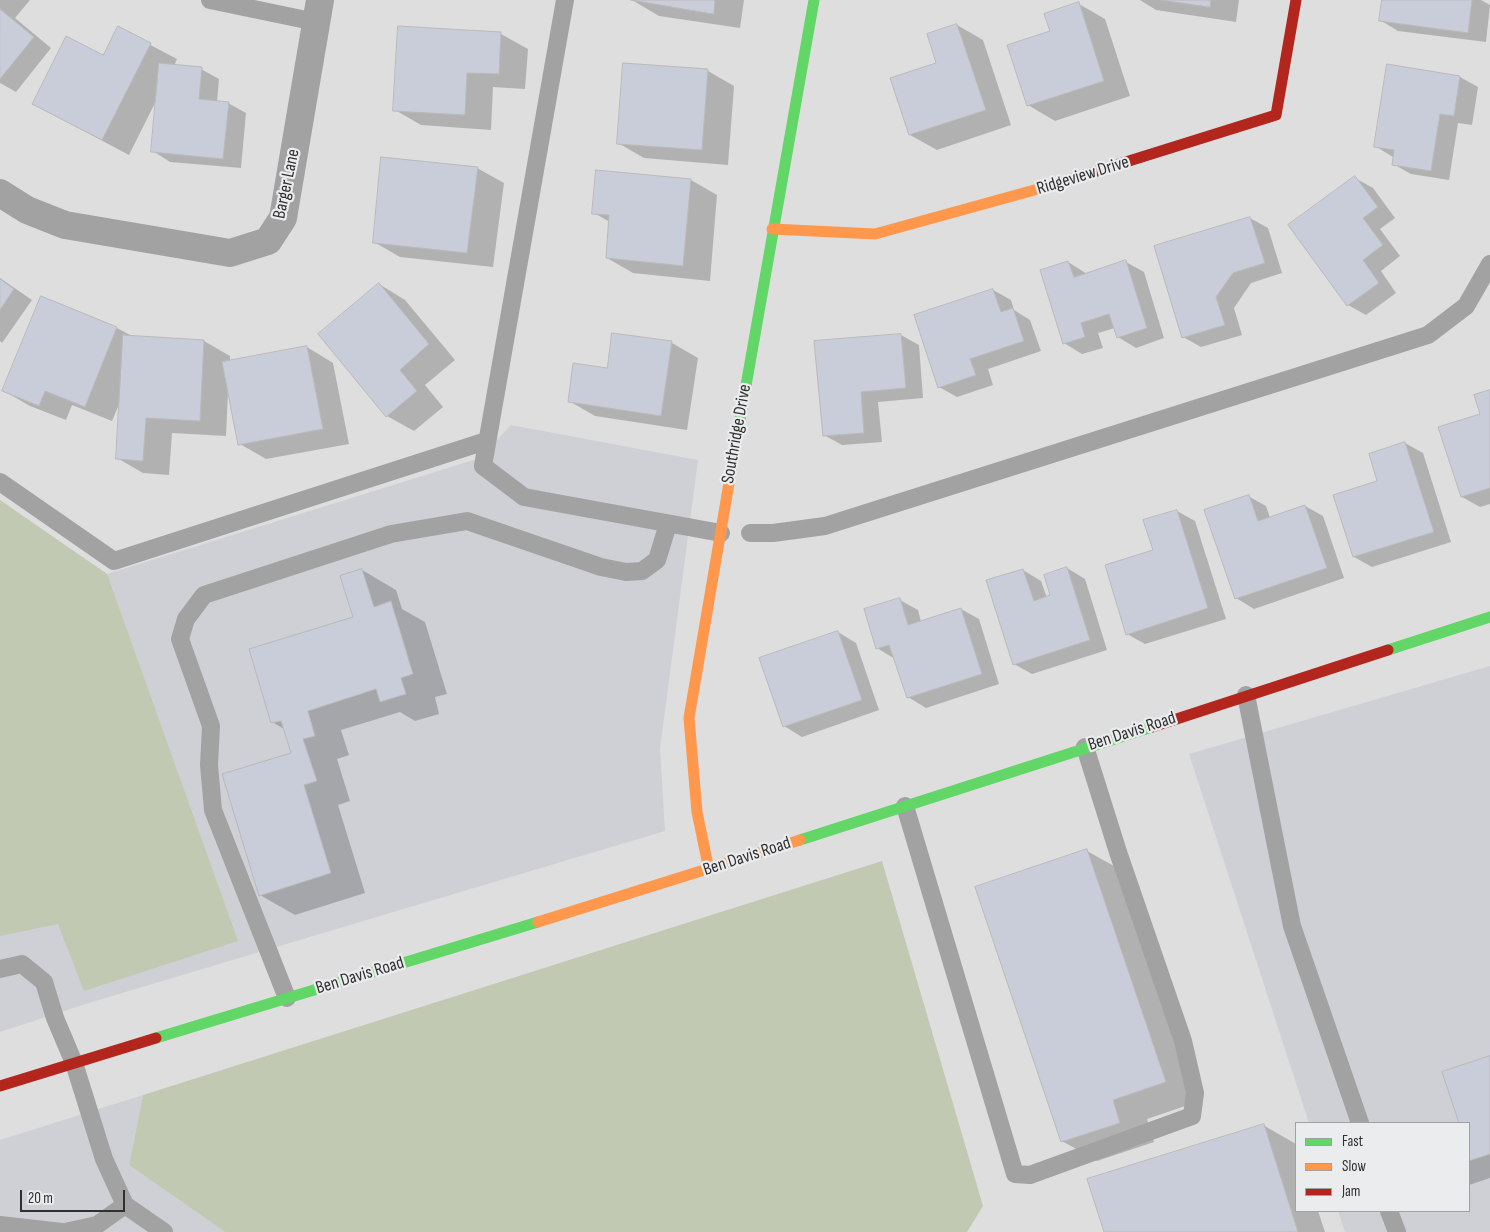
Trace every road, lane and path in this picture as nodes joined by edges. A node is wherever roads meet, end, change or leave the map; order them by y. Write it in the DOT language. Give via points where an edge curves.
graph roads {
  1 [pos="210,0"];
  2 [pos="565,0"];
  3 [pos="814,0"];
  4 [pos="1296,0"];
  5 [pos="318,11"];
  6 [pos="0,193"];
  7 [pos="772,229"];
  8 [pos="1490,264"];
  9 [pos="486,441"];
  10 [pos="0,482"];
  11 [pos="668,524"];
  12 [pos="720,533"];
  13 [pos="750,533"];
  14 [pos="1490,617"];
  15 [pos="1246,695"];
  16 [pos="1085,747"];
  17 [pos="905,806"];
  18 [pos="709,870"];
  19 [pos="0,969"];
  20 [pos="286,998"];
  21 [pos="74,1063"];
  22 [pos="0,1086"];
  23 [pos="1360,1122"];
  24 [pos="125,1205"];
  25 [pos="1389,1212"];
  26 [pos="0,1225"];
  27 [pos="64,1232"];
  28 [pos="164,1232"];
  29 [pos="1397,1232"];
  1 -- 5 [label="lane"];
  2 -- 9 [label="lane"];
  3 -- 7 [label="street, Southridge Drive"];
  4 -- 7 [label="street, Ridgeview Drive" via="1276,115 1074,179 875,234"];
  5 -- 6 [label="street, Barger Lane" via="283,218 268,240 230,253 144,240 65,225 27,210"];
  7 -- 12 [label="street, Southridge Drive"];
  8 -- 13 [label="lane" via="1466,306 1428,336 825,526"];
  9 -- 10 [label="lane" via="114,560"];
  9 -- 11 [label="lane" via="483,466 524,497"];
  11 -- 12 [label="lane"];
  11 -- 20 [label="lane" via="658,560 642,571 626,572 601,567 467,521 391,534 204,595 186,619 180,639 212,726 209,765 212,810"];
  12 -- 18 [label="street, Southridge Drive" via="689,718 697,812"];
  14 -- 15 [label="street, Ben Davis Road"];
  15 -- 16 [label="street, Ben Davis Road"];
  15 -- 23 [label="lane" via="1292,926"];
  16 -- 17 [label="street, Ben Davis Road"];
  16 -- 17 [label="lane" via="1183,1041 1195,1092 1192,1116 1030,1175 1015,1174"];
  17 -- 18 [label="street, Ben Davis Road"];
  18 -- 20 [label="street, Ben Davis Road"];
  19 -- 21 [label="lane" via="22,964 44,982"];
  20 -- 21 [label="street, Ben Davis Road"];
  21 -- 22 [label="street, Ben Davis Road"];
  21 -- 24 [label="lane" via="104,1159"];
  24 -- 27 [label="lane" via="97,1225"];
  24 -- 28 [label="lane"];
  25 -- 29 [label="lane"];
  26 -- 27 [label="lane"];
}
